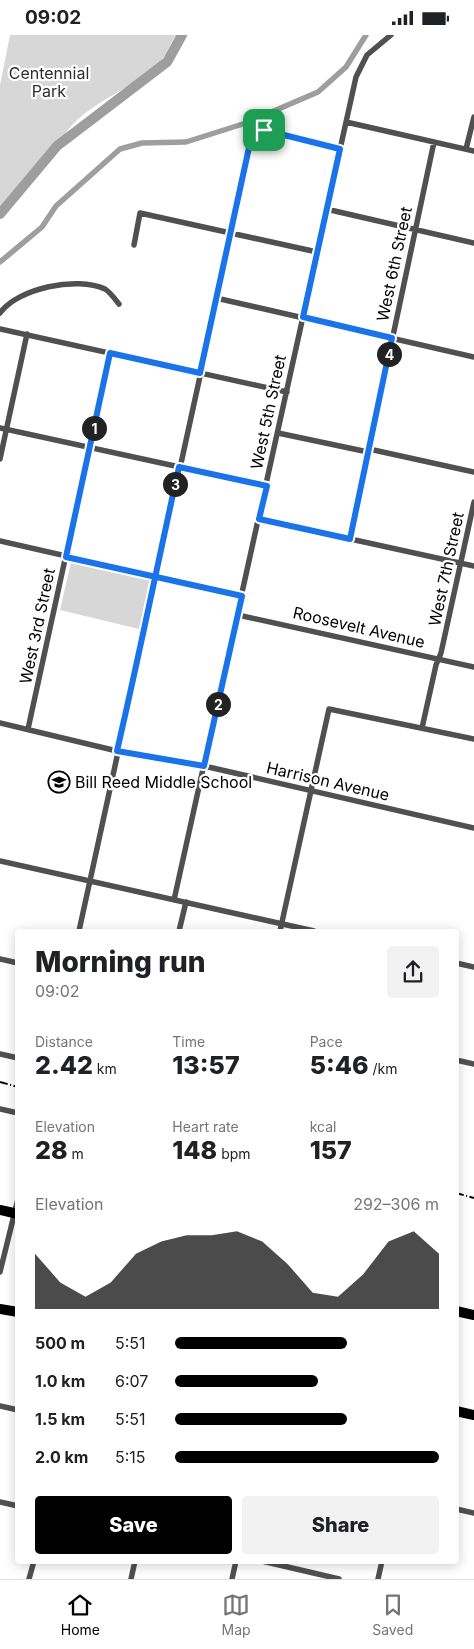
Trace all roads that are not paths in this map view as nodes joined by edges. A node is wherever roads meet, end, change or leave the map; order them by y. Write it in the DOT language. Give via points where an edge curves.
graph roads {
  1 [pos="391,35"];
  2 [pos="474,117"];
  3 [pos="346,122"];
  4 [pos="434,142"];
  5 [pos="340,149"];
  6 [pos="466,149"];
  7 [pos="474,151"];
  8 [pos="326,209"];
  9 [pos="416,230"];
  10 [pos="231,233"];
  11 [pos="474,243"];
  12 [pos="134,245"];
  13 [pos="317,252"];
  14 [pos="216,298"];
  15 [pos="119,303"];
  16 [pos="0,313"];
  17 [pos="303,317"];
  18 [pos="0,329"];
  19 [pos="27,334"];
  20 [pos="392,338"];
  21 [pos="110,353"];
  22 [pos="474,357"];
  23 [pos="200,373"];
  24 [pos="286,392"];
  25 [pos="3,428"];
  26 [pos="278,433"];
  27 [pos="90,448"];
  28 [pos="369,451"];
  29 [pos="0,459"];
  30 [pos="179,467"];
  31 [pos="474,472"];
  32 [pos="267,486"];
  33 [pos="474,502"];
  34 [pos="259,519"];
  35 [pos="350,539"];
  36 [pos="0,541"];
  37 [pos="66,557"];
  38 [pos="460,563"];
  39 [pos="474,566"];
  40 [pos="155,576"];
  41 [pos="242,596"];
  42 [pos="238,615"];
  43 [pos="438,659"];
  44 [pos="474,667"];
  45 [pos="0,723"];
  46 [pos="422,728"];
  47 [pos="28,729"];
  48 [pos="474,739"];
  49 [pos="117,751"];
  50 [pos="204,766"];
  51 [pos="310,791"];
  52 [pos="474,828"];
  53 [pos="0,861"];
  54 [pos="90,881"];
  55 [pos="174,900"];
  56 [pos="186,902"];
  57 [pos="281,924"];
  58 [pos="79,929"];
  59 [pos="179,929"];
  60 [pos="280,929"];
  61 [pos="305,929"];
  62 [pos="0,959"];
  63 [pos="15,962"];
  64 [pos="459,964"];
  65 [pos="474,967"];
  66 [pos="0,1054"];
  67 [pos="15,1057"];
  68 [pos="459,1061"];
  69 [pos="474,1064"];
  70 [pos="0,1109"];
  71 [pos="15,1112"];
  72 [pos="0,1211"];
  73 [pos="15,1214"];
  74 [pos="15,1218"];
  75 [pos="0,1272"];
  76 [pos="0,1309"];
  77 [pos="15,1312"];
  78 [pos="459,1312"];
  79 [pos="474,1315"];
  80 [pos="0,1406"];
  81 [pos="15,1409"];
  82 [pos="459,1412"];
  83 [pos="474,1415"];
  84 [pos="0,1502"];
  85 [pos="15,1505"];
  86 [pos="459,1510"];
  87 [pos="474,1513"];
  88 [pos="33,1564"];
  89 [pos="134,1564"];
  90 [pos="235,1564"];
  91 [pos="275,1564"];
  92 [pos="381,1564"];
  93 [pos="30,1579"];
  94 [pos="131,1579"];
  95 [pos="232,1579"];
  96 [pos="339,1579"];
  97 [pos="378,1579"];
  1 -- 3 [label="street, West 5th Street" via="367,55 356,77"];
  2 -- 6 [label="street"];
  3 -- 4 [label="street"];
  3 -- 5 [label="street, West 5th Street"];
  4 -- 6 [label="street"];
  4 -- 9 [label="street, West 6th Street"];
  5 -- 8 [label="street, West 5th Street"];
  5 -- 10 [label="street" via="264,130 256,133 250,143"];
  6 -- 7 [label="street"];
  8 -- 9 [label="street"];
  8 -- 13 [label="street, West 5th Street"];
  9 -- 11 [label="street"];
  9 -- 20 [label="street, West 6th Street"];
  10 -- 12 [label="street" via="140,213"];
  10 -- 13 [label="street"];
  10 -- 14 [label="street"];
  13 -- 17 [label="street, West 5th Street"];
  14 -- 17 [label="street"];
  14 -- 23 [label="street"];
  15 -- 16 [label="street" via="106,289 75,283 36,290"];
  17 -- 20 [label="street"];
  17 -- 24 [label="street, West 5th Street"];
  18 -- 19 [label="street"];
  19 -- 21 [label="street"];
  19 -- 25 [label="street"];
  20 -- 22 [label="street"];
  20 -- 28 [label="street, West 6th Street"];
  21 -- 23 [label="street"];
  21 -- 27 [label="street, West 3rd Street"];
  23 -- 24 [label="street"];
  23 -- 30 [label="street"];
  24 -- 26 [label="street, West 5th Street"];
  25 -- 27 [label="street"];
  25 -- 29 [label="street"];
  26 -- 28 [label="street"];
  26 -- 32 [label="street, West 5th Street"];
  27 -- 30 [label="street"];
  27 -- 37 [label="street, West 3rd Street"];
  28 -- 31 [label="street"];
  28 -- 35 [label="street, West 6th Street"];
  30 -- 32 [label="street"];
  30 -- 40 [label="street"];
  32 -- 34 [label="street, West 5th Street"];
  33 -- 38 [label="street, West 7th Street"];
  34 -- 35 [label="street"];
  34 -- 41 [label="street, West 5th Street"];
  35 -- 38 [label="street"];
  36 -- 37 [label="street"];
  37 -- 40 [label="street"];
  37 -- 47 [label="street, West 3rd Street"];
  38 -- 39 [label="street"];
  38 -- 43 [label="street, West 7th Street"];
  40 -- 41 [label="street"];
  40 -- 49 [label="street"];
  41 -- 42 [label="street, West 5th Street"];
  42 -- 43 [label="street, Roosevelt Avenue"];
  42 -- 50 [label="street, West 5th Street"];
  43 -- 44 [label="street, Roosevelt Avenue"];
  43 -- 46 [label="street, West 7th Street"];
  45 -- 47 [label="street, Harrison Avenue"];
  46 -- 48 [label="street"];
  46 -- 51 [label="street" via="330,709"];
  47 -- 49 [label="street, Harrison Avenue"];
  49 -- 50 [label="street, Harrison Avenue"];
  49 -- 54 [label="street"];
  50 -- 51 [label="street, Harrison Avenue"];
  50 -- 55 [label="street, West 5th Street"];
  51 -- 52 [label="street, Harrison Avenue"];
  51 -- 57 [label="street"];
  53 -- 54 [label="street"];
  54 -- 55 [label="street"];
  54 -- 58 [label="street"];
  55 -- 56 [label="street"];
  56 -- 57 [label="street"];
  56 -- 59 [label="street"];
  57 -- 60 [label="street"];
  57 -- 61 [label="street"];
  62 -- 63 [label="street"];
  64 -- 65 [label="street"];
  66 -- 67 [label="street"];
  68 -- 69 [label="street"];
  70 -- 71 [label="street"];
  72 -- 73 [label="highway"];
  74 -- 75 [label="street"];
  76 -- 77 [label="highway"];
  78 -- 79 [label="highway"];
  80 -- 81 [label="street"];
  82 -- 83 [label="highway"];
  84 -- 85 [label="street"];
  86 -- 87 [label="street"];
  88 -- 93 [label="street"];
  89 -- 94 [label="street"];
  90 -- 95 [label="street"];
  91 -- 96 [label="street"];
  92 -- 97 [label="street"];
}
